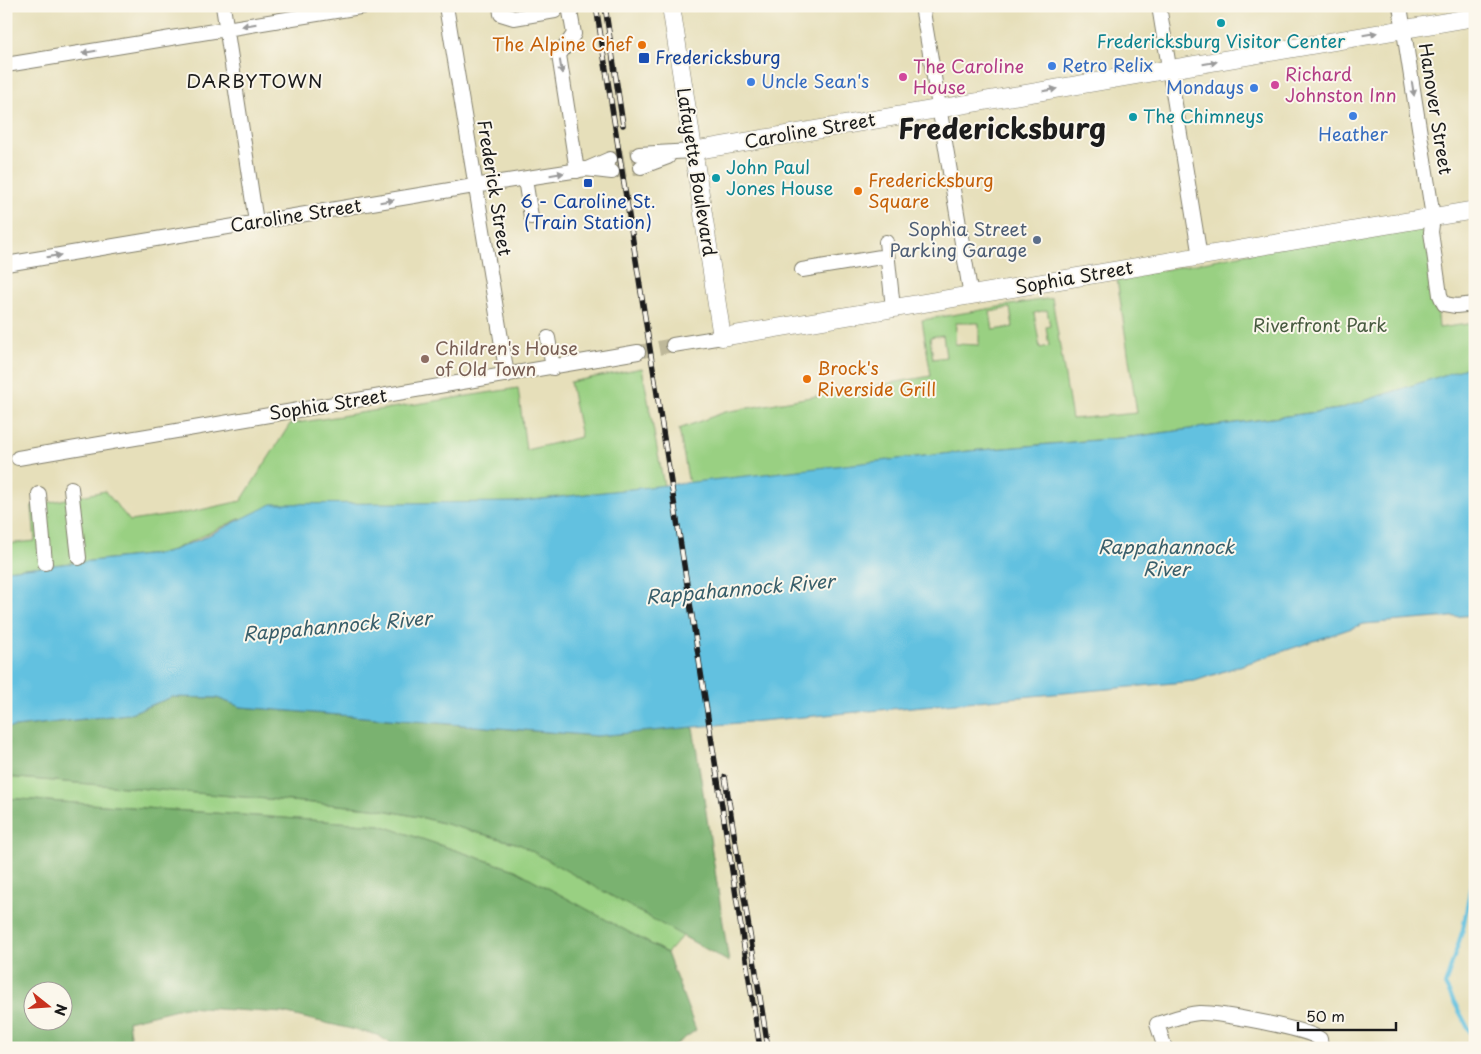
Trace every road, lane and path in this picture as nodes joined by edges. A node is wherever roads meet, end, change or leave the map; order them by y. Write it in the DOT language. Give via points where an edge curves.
graph roads {
  1 [pos="223,6"];
  2 [pos="366,6"];
  3 [pos="446,6"];
  4 [pos="500,6"];
  5 [pos="570,6"];
  6 [pos="671,6"];
  7 [pos="922,6"];
  8 [pos="1159,6"];
  9 [pos="1400,6"];
  10 [pos="555,11"];
  11 [pos="1475,18"];
  12 [pos="1403,28"];
  13 [pos="227,29"];
  14 [pos="6,66"];
  15 [pos="1169,70"];
  16 [pos="939,109"];
  17 [pos="685,152"];
  18 [pos="640,160"];
  19 [pos="611,165"];
  20 [pos="582,170"];
  21 [pos="525,179"];
  22 [pos="474,186"];
  23 [pos="1475,210"];
  24 [pos="531,217"];
  25 [pos="1433,217"];
  26 [pos="256,222"];
  27 [pos="886,242"];
  28 [pos="887,256"];
  29 [pos="1200,256"];
  30 [pos="6,264"];
  31 [pos="802,270"];
  32 [pos="971,296"];
  33 [pos="1475,304"];
  34 [pos="893,308"];
  35 [pos="722,337"];
  36 [pos="548,338"];
  37 [pos="673,345"];
  38 [pos="638,352"];
  39 [pos="553,368"];
  40 [pos="507,376"];
  41 [pos="18,458"];
  42 [pos="71,488"];
  43 [pos="39,494"];
  44 [pos="79,558"];
  45 [pos="45,563"];
  46 [pos="1165,1048"];
  47 [pos="1321,1048"];
  1 -- 13 [label="street"];
  2 -- 13 [label="street, one-way"];
  3 -- 22 [label="street, Frederick Street"];
  4 -- 10 [label="street" via="501,14 514,18"];
  5 -- 20 [label="street, one-way" via="574,34 559,55"];
  6 -- 17 [label="main road, Lafayette Boulevard"];
  7 -- 16 [label="street"];
  8 -- 15 [label="street"];
  9 -- 12 [label="street, Hanover Street"];
  11 -- 12 [label="main road, Caroline Street"];
  15 -- 12 [label="main road, Caroline Street, one-way"];
  12 -- 25 [label="street, Hanover Street, one-way"];
  13 -- 14 [label="street, one-way"];
  13 -- 26 [label="street"];
  16 -- 15 [label="main road, Caroline Street, one-way"];
  15 -- 29 [label="street"];
  16 -- 17 [label="main road, Caroline Street"];
  16 -- 32 [label="street"];
  17 -- 18 [label="street, Caroline Street"];
  17 -- 35 [label="main road, Lafayette Boulevard"];
  19 -- 20 [label="street, Caroline Street"];
  21 -- 20 [label="street, Caroline Street, one-way"];
  21 -- 22 [label="street, Caroline Street"];
  21 -- 24 [label="street"];
  26 -- 22 [label="street, Caroline Street, one-way"];
  22 -- 40 [label="street, Frederick Street"];
  23 -- 25 [label="main road, Sophia Street"];
  25 -- 29 [label="main road, Sophia Street"];
  25 -- 33 [label="street, Hanover Street" via="1431,232 1442,301 1448,306"];
  30 -- 26 [label="street, Caroline Street, one-way"];
  27 -- 28 [label="street"];
  28 -- 31 [label="street"];
  28 -- 34 [label="street"];
  29 -- 32 [label="main road, Sophia Street"];
  32 -- 34 [label="main road, Sophia Street"];
  34 -- 35 [label="main road, Sophia Street"];
  35 -- 37 [label="street, Sophia Street"];
  36 -- 39 [label="street"];
  38 -- 39 [label="street, Sophia Street"];
  39 -- 40 [label="street, Sophia Street"];
  40 -- 41 [label="street, Sophia Street"];
  42 -- 44 [label="street"];
  43 -- 45 [label="street"];
  46 -- 47 [label="street" via="1157,1024 1199,1013 1306,1032 1320,1039"];
}
